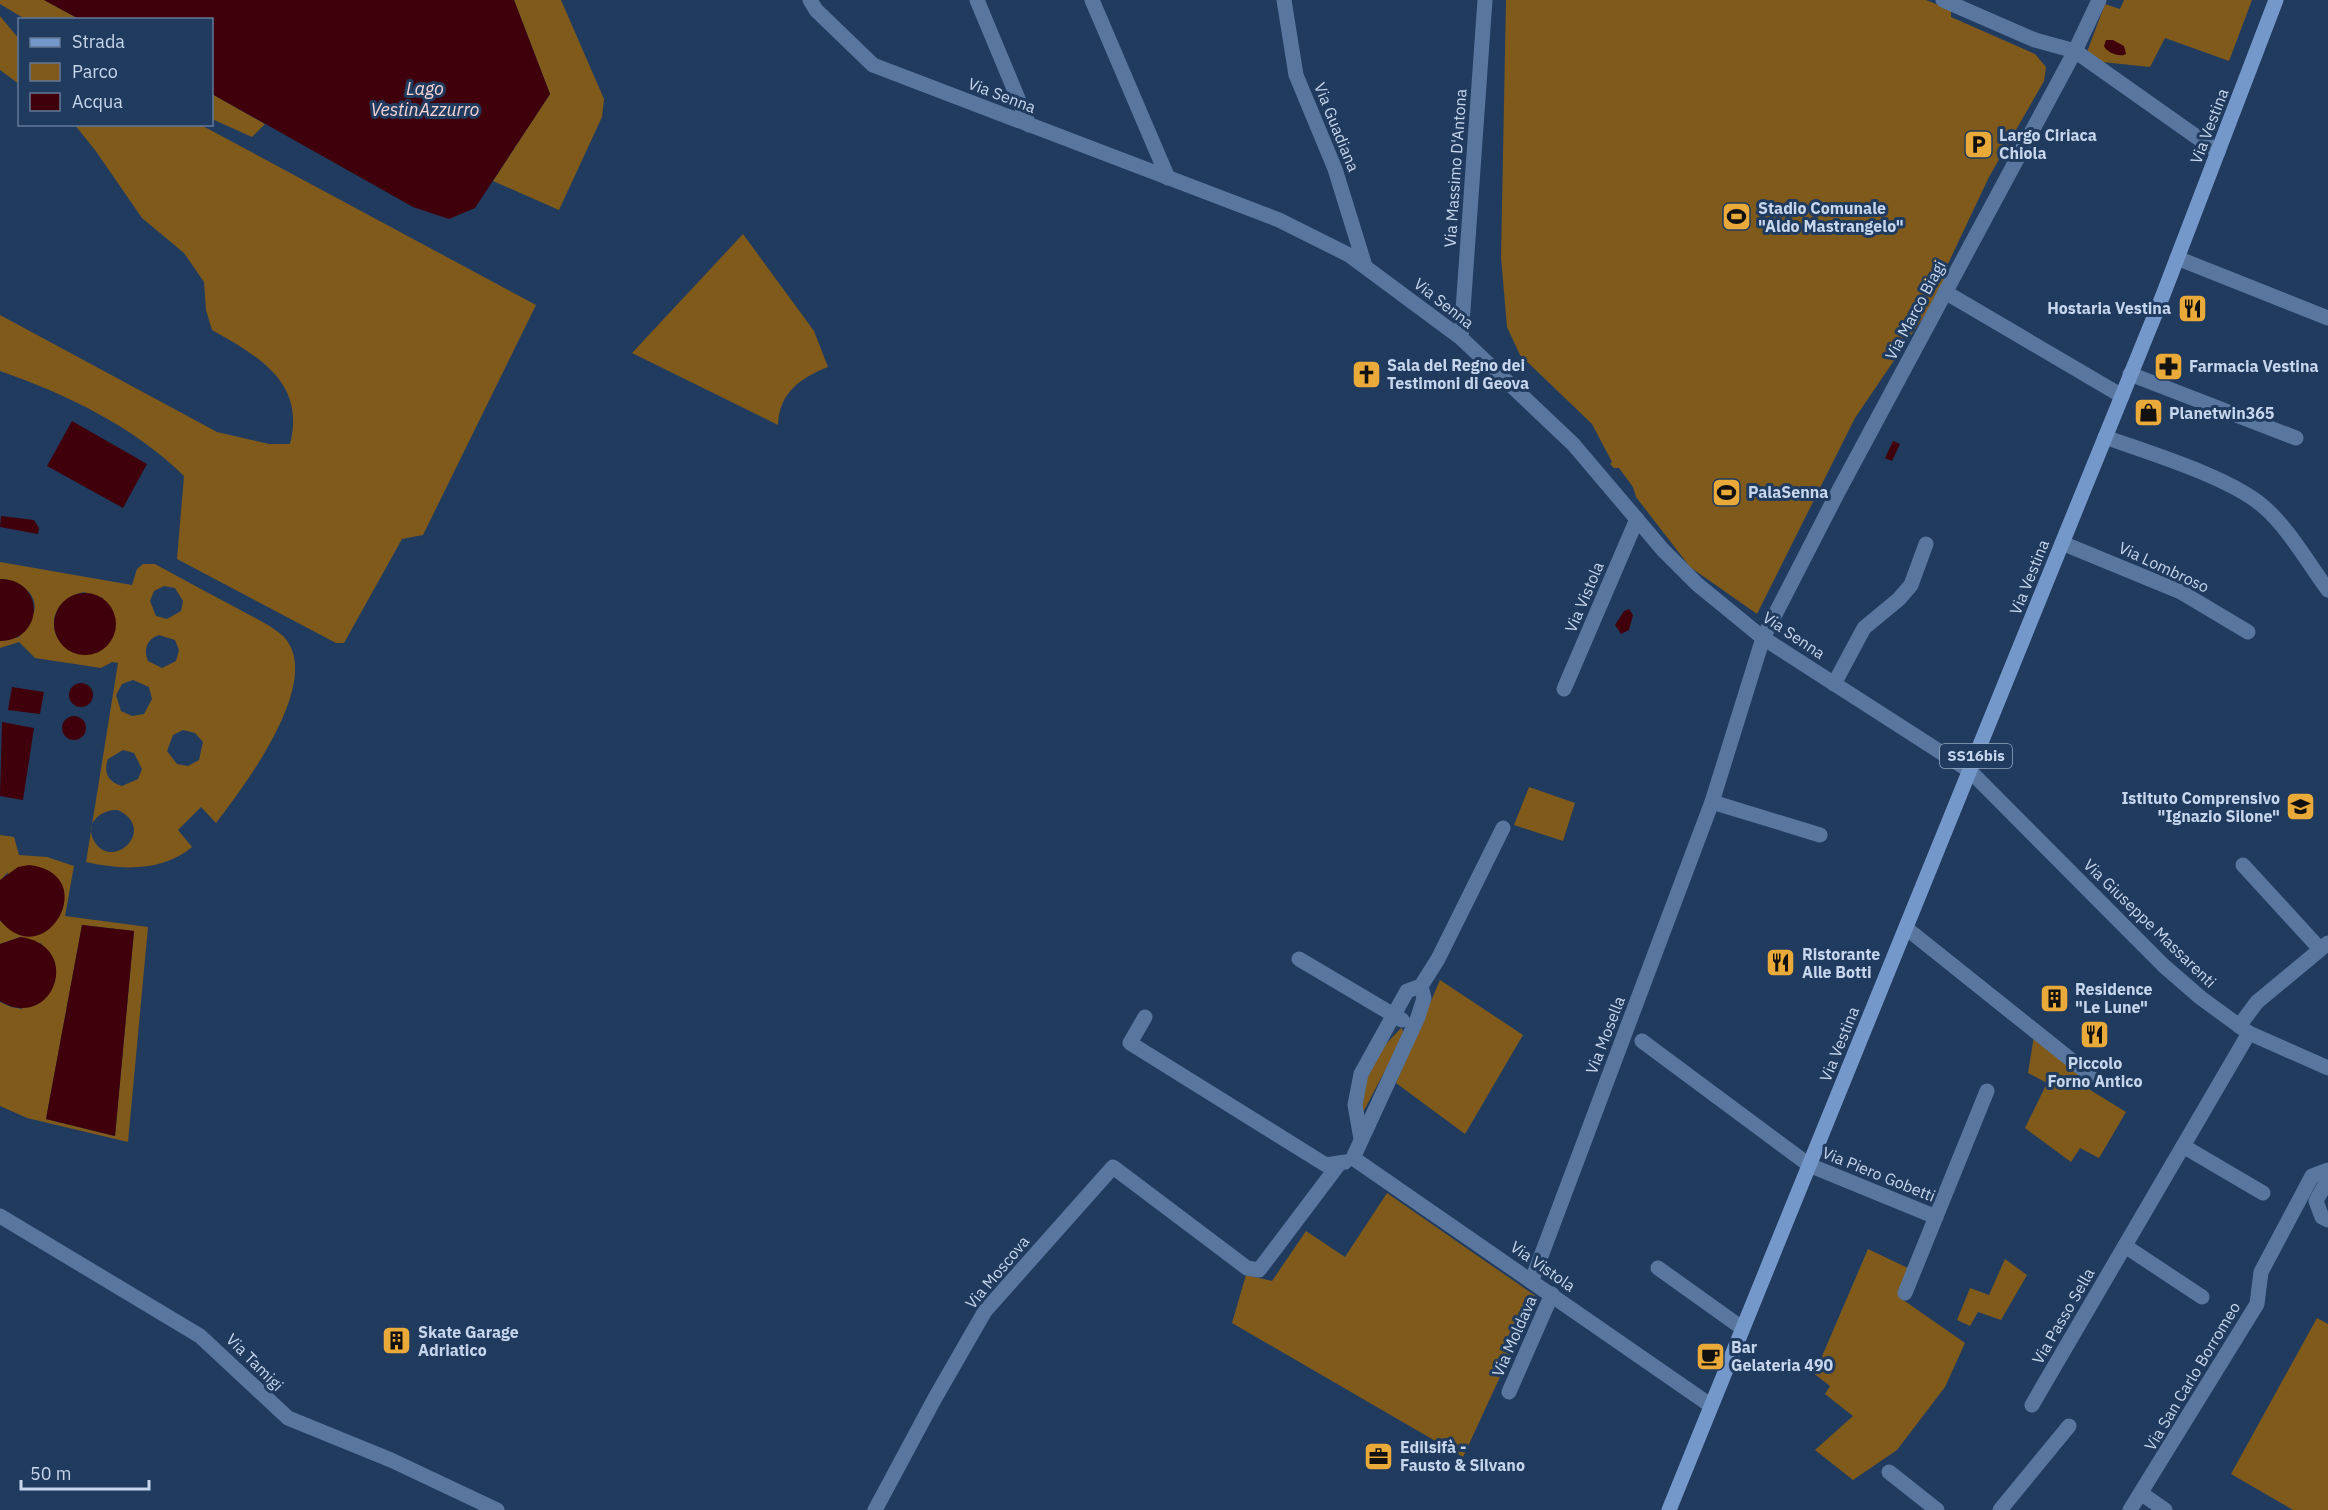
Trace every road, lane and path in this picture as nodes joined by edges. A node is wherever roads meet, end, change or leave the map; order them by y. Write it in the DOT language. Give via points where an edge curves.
graph roads {
  1 [pos="810,0"];
  2 [pos="977,0"];
  3 [pos="1092,0"];
  4 [pos="1284,0"];
  5 [pos="1485,0"];
  6 [pos="1943,0"];
  7 [pos="2099,0"];
  8 [pos="2276,0"];
  9 [pos="2075,51"];
  10 [pos="1029,125"];
  11 [pos="2218,152"];
  12 [pos="1168,178"];
  13 [pos="2177,258"];
  14 [pos="1365,266"];
  15 [pos="1945,292"];
  16 [pos="2328,318"];
  17 [pos="1461,338"];
  18 [pos="2130,374"];
  19 [pos="2122,396"];
  20 [pos="2105,437"];
  21 [pos="2296,438"];
  22 [pos="1637,519"];
  23 [pos="2062,543"];
  24 [pos="1926,544"];
  25 [pos="2328,590"];
  26 [pos="2248,632"];
  27 [pos="1763,638"];
  28 [pos="1834,684"];
  29 [pos="1564,689"];
  30 [pos="1970,771"];
  31 [pos="1712,802"];
  32 [pos="1503,828"];
  33 [pos="1820,835"];
  34 [pos="2243,865"];
  35 [pos="1906,928"];
  36 [pos="2324,946"];
  37 [pos="1299,958"];
  38 [pos="1421,986"];
  39 [pos="1395,1016"];
  40 [pos="1145,1017"];
  41 [pos="1414,1026"];
  42 [pos="2244,1029"];
  43 [pos="1642,1041"];
  44 [pos="2328,1068"];
  45 [pos="2090,1074"];
  46 [pos="1987,1091"];
  47 [pos="1361,1140"];
  48 [pos="2183,1146"];
  49 [pos="1346,1161"];
  50 [pos="1809,1165"];
  51 [pos="2328,1170"];
  52 [pos="2328,1179"];
  53 [pos="2263,1193"];
  54 [pos="0,1216"];
  55 [pos="1936,1217"];
  56 [pos="2328,1220"];
  57 [pos="2125,1246"];
  58 [pos="1658,1269"];
  59 [pos="1532,1280"];
  60 [pos="1905,1293"];
  61 [pos="1552,1294"];
  62 [pos="2202,1297"];
  63 [pos="1742,1328"];
  64 [pos="1509,1392"];
  65 [pos="1710,1405"];
  66 [pos="2032,1405"];
  67 [pos="2069,1426"];
  68 [pos="1889,1472"];
  69 [pos="2142,1494"];
  70 [pos="497,1510"];
  71 [pos="875,1510"];
  72 [pos="1669,1510"];
  73 [pos="1937,1510"];
  74 [pos="2000,1510"];
  75 [pos="2130,1510"];
  76 [pos="2165,1510"];
  1 -- 10 [label="street, Via Senna" via="873,65"];
  2 -- 10 [label="street"];
  3 -- 12 [label="street"];
  4 -- 14 [label="street, Via Guadiana" via="1296,75 1339,179"];
  5 -- 17 [label="street, Via Massimo D'Antona"];
  6 -- 9 [label="street" via="2035,40"];
  7 -- 9 [label="street, Via Marco Biagi"];
  8 -- 11 [label="main road, Via Vestina / SS16bis"];
  9 -- 11 [label="street"];
  9 -- 15 [label="street, Via Marco Biagi"];
  10 -- 12 [label="street, Via Senna"];
  11 -- 13 [label="main road, Via Vestina / SS16bis"];
  12 -- 14 [label="street, Via Senna" via="1305,231"];
  13 -- 16 [label="street"];
  13 -- 18 [label="main road, Via Vestina / SS16bis"];
  14 -- 17 [label="street, Via Senna"];
  15 -- 19 [label="street"];
  15 -- 27 [label="street, Via Marco Biagi"];
  17 -- 22 [label="street, Via Senna" via="1572,444"];
  18 -- 19 [label="main road, Via Vestina / SS16bis"];
  18 -- 21 [label="street"];
  19 -- 20 [label="main road, Via Vestina / SS16bis"];
  20 -- 23 [label="main road, Via Vestina / SS16bis"];
  20 -- 25 [label="street" via="2227,484 2255,500 2277,520"];
  22 -- 27 [label="street, Via Senna" via="1684,572"];
  22 -- 29 [label="street, Via Vistola"];
  23 -- 26 [label="street, Via Lombroso" via="2181,592"];
  23 -- 30 [label="main road, Via Vestina / SS16bis"];
  24 -- 28 [label="street" via="1911,585 1864,628"];
  27 -- 28 [label="street, Via Senna"];
  27 -- 31 [label="street, Via Mosella"];
  28 -- 30 [label="street, Via Senna"];
  30 -- 35 [label="main road, Via Vestina / SS16bis"];
  30 -- 42 [label="street, Via Giuseppe Massarenti" via="2164,966"];
  31 -- 33 [label="street"];
  31 -- 59 [label="street, Via Mosella"];
  32 -- 38 [label="street"];
  34 -- 36 [label="street"];
  35 -- 45 [label="street"];
  35 -- 50 [label="main road, Via Vestina / SS16bis"];
  36 -- 42 [label="street, Via Passo Sella" via="2257,1002"];
  37 -- 39 [label="street"];
  38 -- 39 [label="street" via="1407,991"];
  38 -- 41 [label="street" via="1424,998"];
  39 -- 41 [label="street"];
  39 -- 47 [label="street" via="1361,1074 1355,1105"];
  40 -- 49 [label="street, Via Vistola" via="1130,1043 1326,1165"];
  41 -- 47 [label="street"];
  42 -- 44 [label="street, Via Giuseppe Massarenti"];
  42 -- 48 [label="street, Via Passo Sella"];
  43 -- 50 [label="street"];
  46 -- 55 [label="street, Via Piero Gobetti"];
  47 -- 49 [label="street"];
  48 -- 53 [label="street"];
  48 -- 57 [label="street, Via Passo Sella"];
  49 -- 59 [label="street, Via Vistola"];
  49 -- 71 [label="street, Via Moscova" via="1259,1270 1247,1268 1113,1167 986,1311 934,1398"];
  50 -- 55 [label="street, Via Piero Gobetti"];
  50 -- 63 [label="main road, Via Vestina / SS16bis"];
  51 -- 69 [label="street, Via San Carlo Borromeo" via="2312,1176 2261,1272 2257,1304"];
  52 -- 56 [label="street" via="2316,1201 2322,1217"];
  54 -- 70 [label="street, Via Tamigi" via="194,1331 288,1418 391,1460"];
  55 -- 60 [label="street, Via Piero Gobetti"];
  57 -- 62 [label="street"];
  57 -- 66 [label="street, Via Passo Sella"];
  58 -- 63 [label="street"];
  59 -- 61 [label="street, Via Vistola"];
  61 -- 64 [label="street, Via Moldava"];
  61 -- 65 [label="street, Via Vistola"];
  63 -- 65 [label="main road, Via Vestina / SS16bis"];
  65 -- 72 [label="main road, Via Vestina / SS16bis"];
  67 -- 74 [label="street"];
  68 -- 73 [label="street"];
  69 -- 75 [label="street, Via San Carlo Borromeo"];
  69 -- 76 [label="street"];
}
